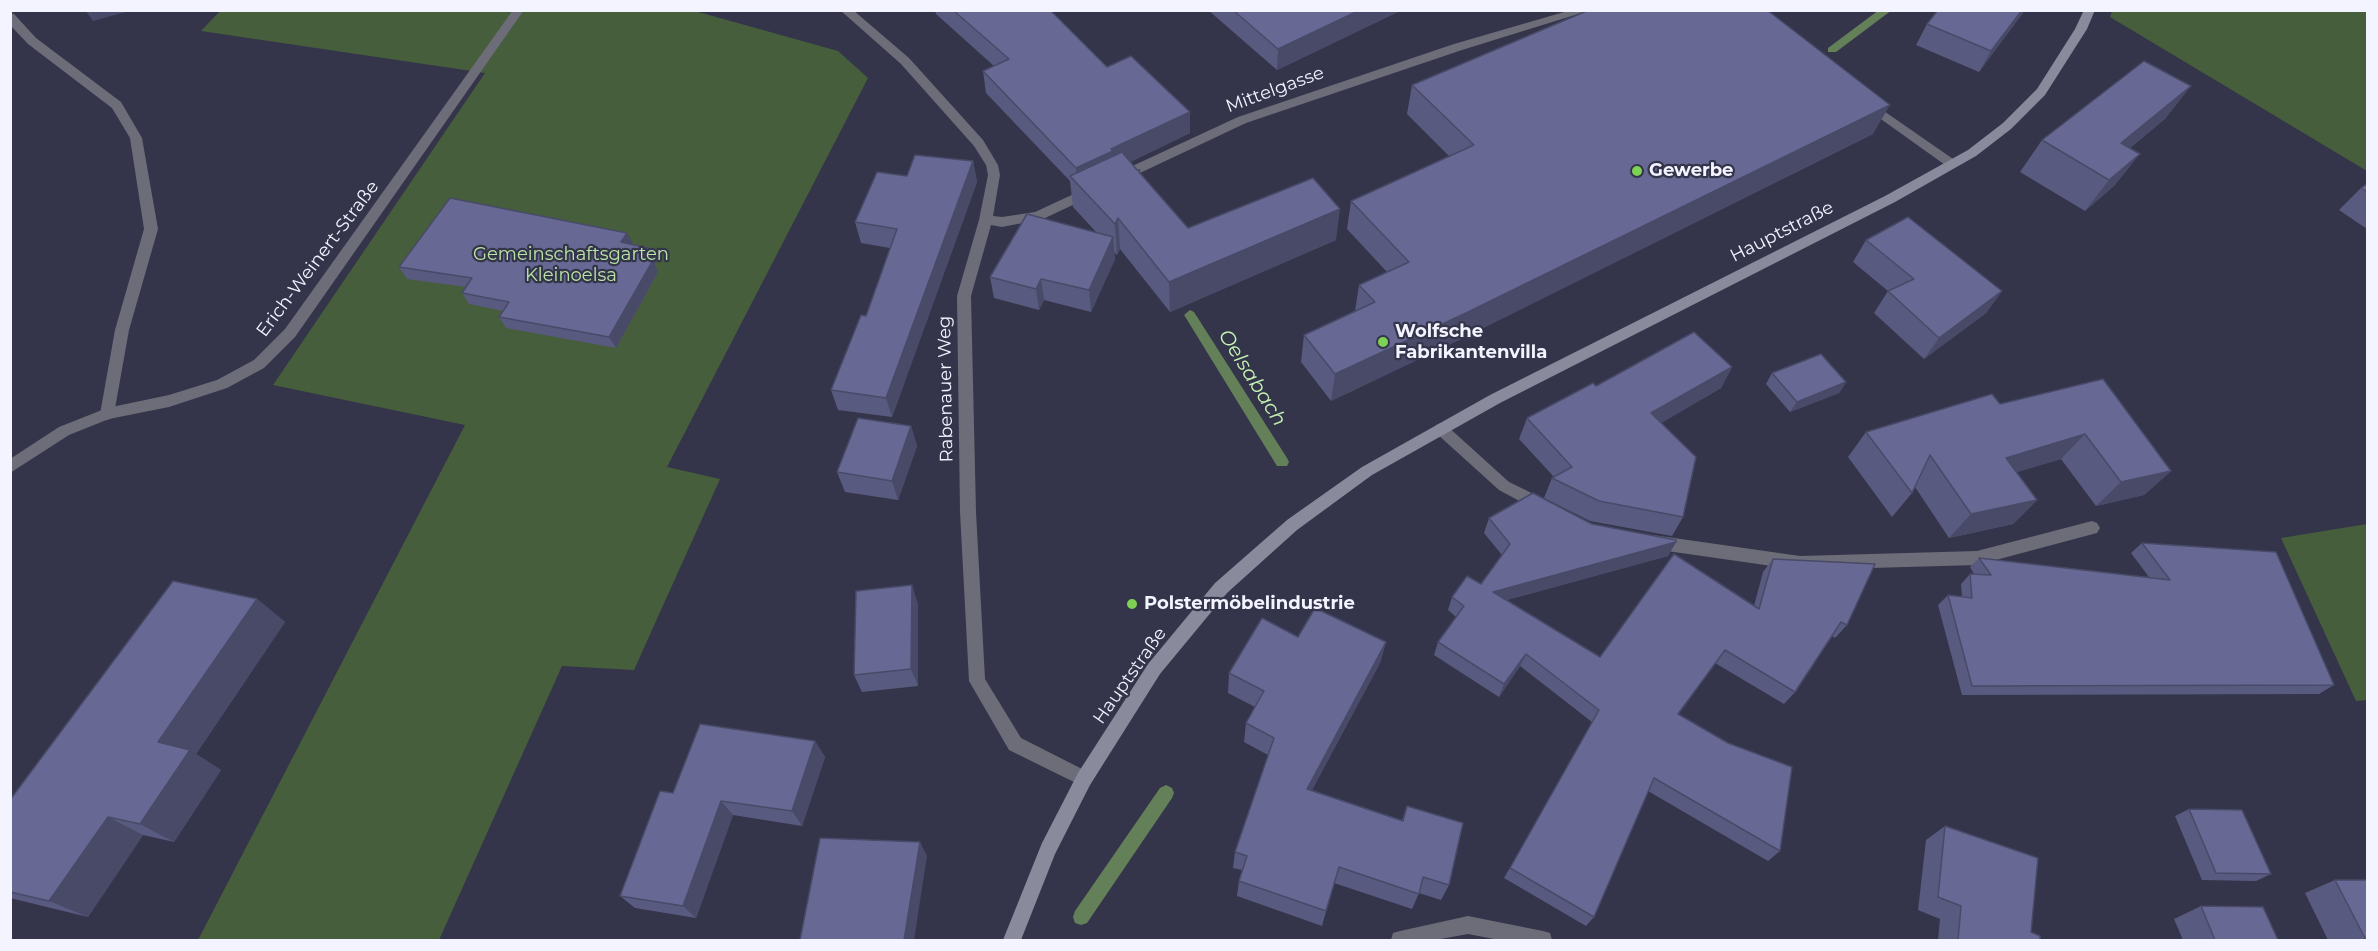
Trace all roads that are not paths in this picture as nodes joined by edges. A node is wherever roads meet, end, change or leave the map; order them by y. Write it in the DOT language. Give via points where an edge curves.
graph roads {
  1 [pos="519,10"];
  2 [pos="844,10"];
  3 [pos="1586,10"];
  4 [pos="2090,10"];
  5 [pos="10,17"];
  6 [pos="1855,93"];
  7 [pos="1952,164"];
  8 [pos="986,220"];
  9 [pos="107,414"];
  10 [pos="1441,429"];
  11 [pos="10,467"];
  12 [pos="1555,513"];
  13 [pos="2092,528"];
  14 [pos="1641,540"];
  15 [pos="1084,779"];
  16 [pos="1012,940"];
  17 [pos="1400,940"];
  18 [pos="1543,940"];
  1 -- 9 [label="street, Erich-Weinert-Straße" via="290,333 259,364 222,384 169,401"];
  2 -- 8 [label="street, Rabenauer Weg" via="905,61 987,153 994,175"];
  3 -- 8 [label="street, Mittelgasse" via="1467,44 1242,120 1038,216 1002,222"];
  4 -- 7 [label="main road, Hauptstraße" via="2041,92 2007,126"];
  5 -- 9 [label="street" via="32,41 117,105 136,138 151,229 122,330"];
  6 -- 7 [label="street"];
  7 -- 10 [label="main road, Hauptstraße"];
  8 -- 15 [label="street, Rabenauer Weg" via="964,296 968,512 977,681 1015,744"];
  9 -- 11 [label="street, Erich-Weinert-Straße" via="64,431"];
  10 -- 12 [label="street" via="1504,486"];
  10 -- 15 [label="main road, Hauptstraße" via="1348,484 1292,525 1221,588 1154,669"];
  13 -- 14 [label="street" via="1977,558 1800,563"];
  15 -- 16 [label="main road, Hauptstraße" via="1048,849"];
  17 -- 18 [label="street" via="1468,925"];
}
